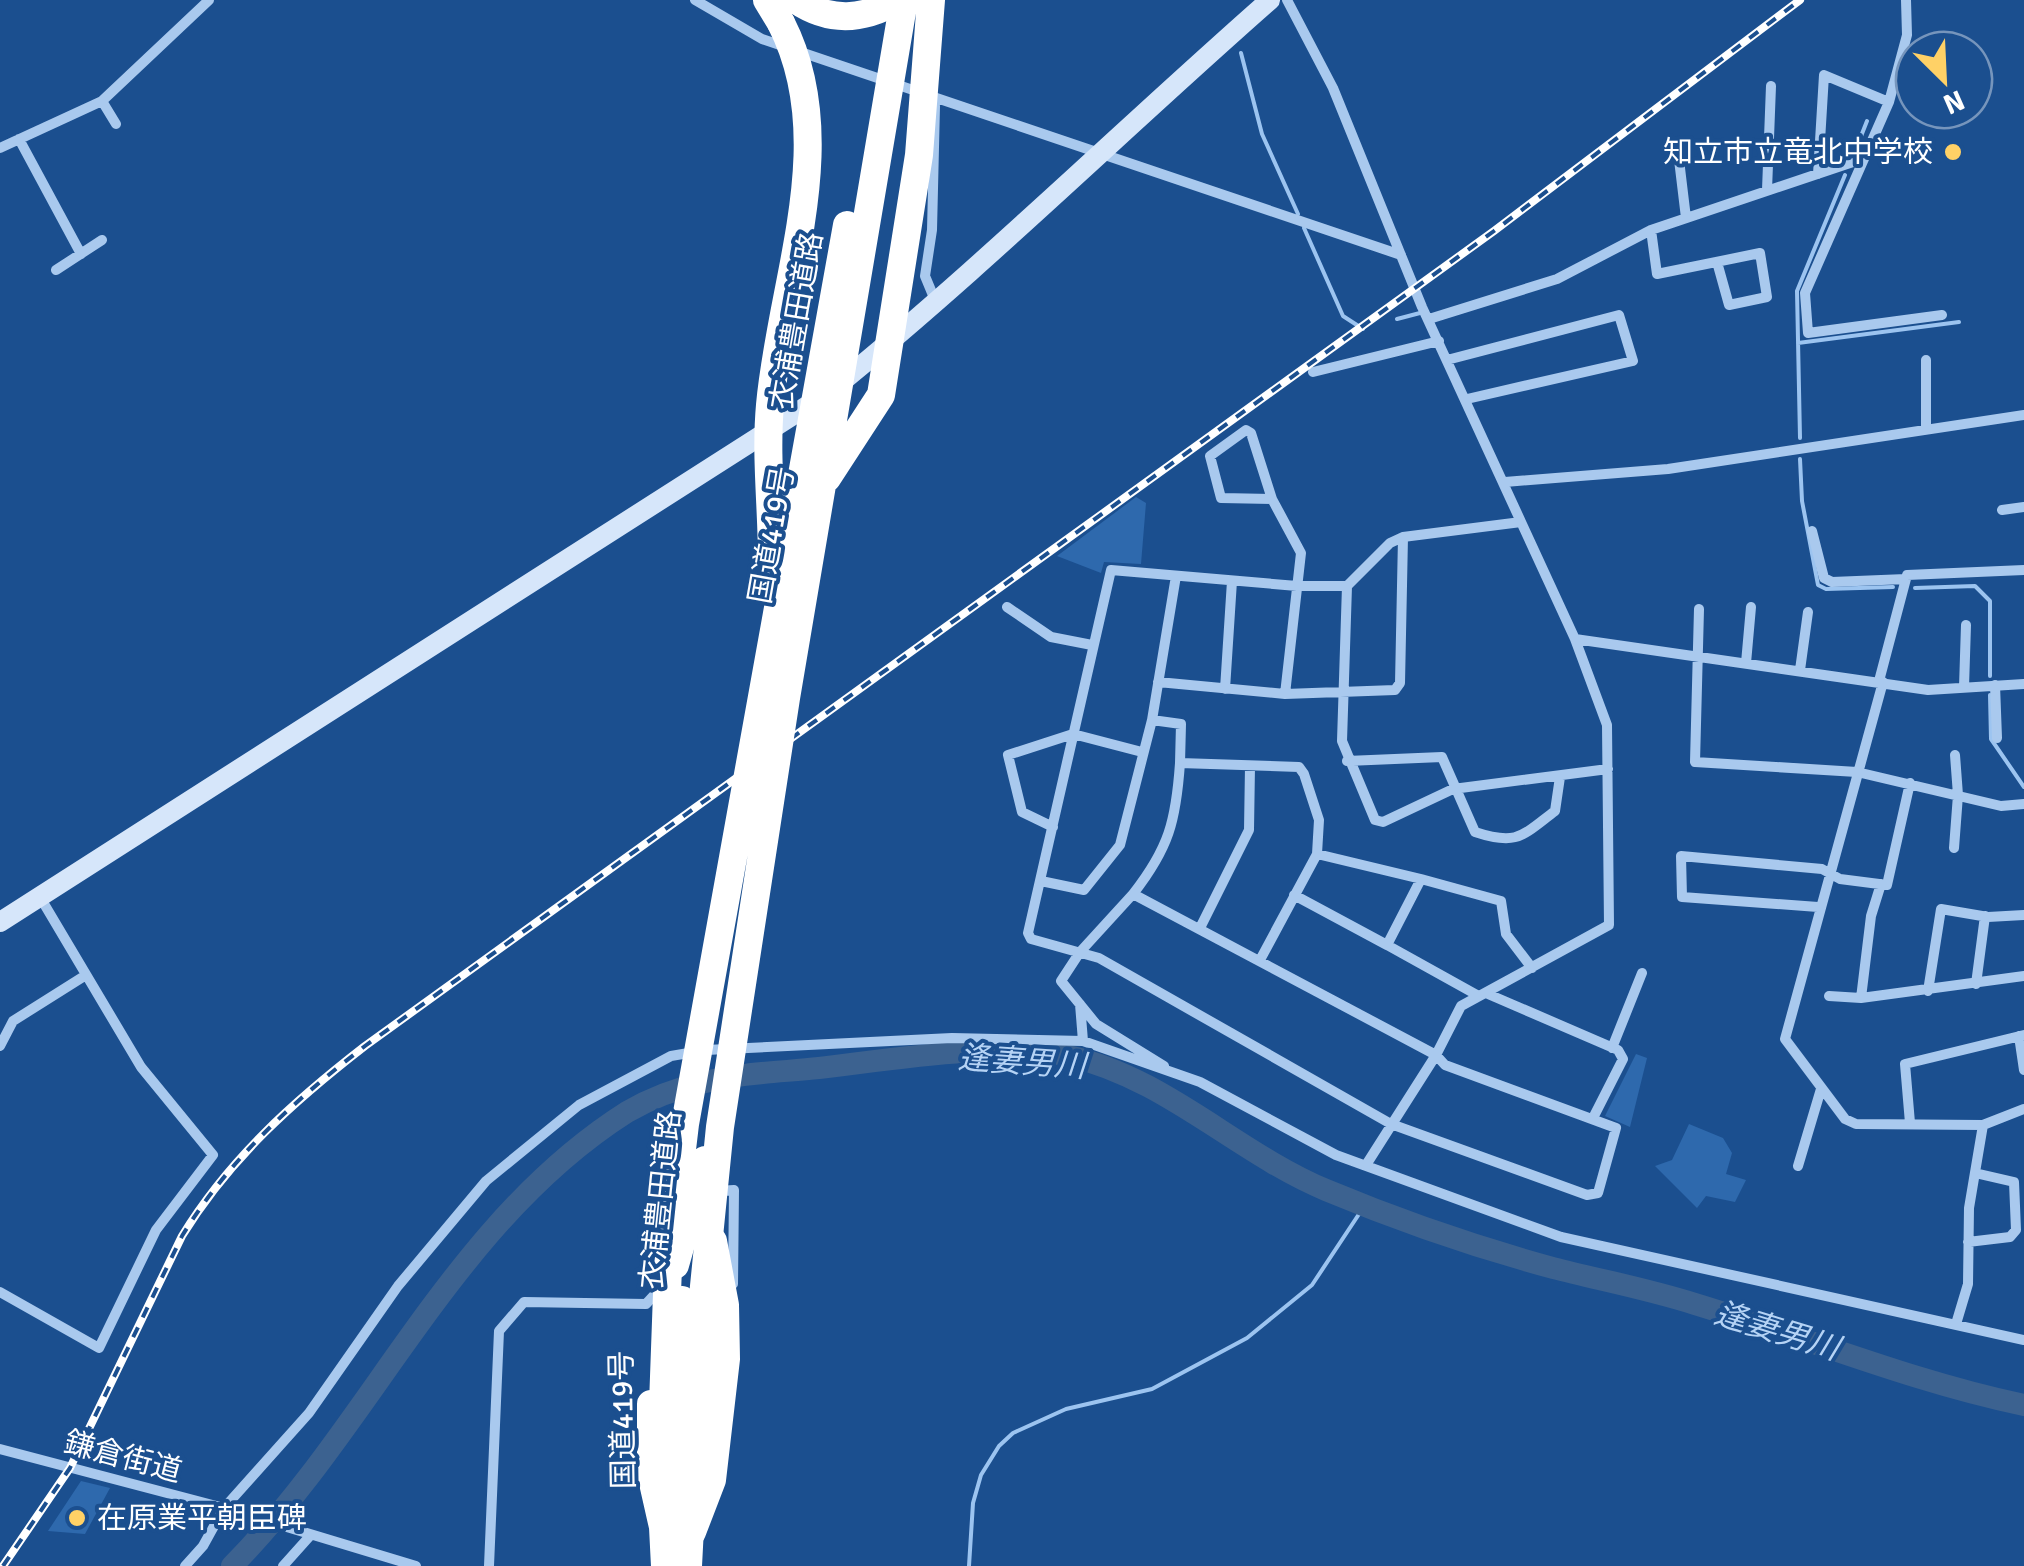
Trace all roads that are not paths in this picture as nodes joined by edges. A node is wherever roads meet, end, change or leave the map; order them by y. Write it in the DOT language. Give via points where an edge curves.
graph roads {
  1 [pos="209,0"];
  2 [pos="695,0"];
  3 [pos="884,0"];
  4 [pos="901,0"];
  5 [pos="931,0"];
  6 [pos="942,0"];
  7 [pos="1270,0"];
  8 [pos="1288,0"];
  9 [pos="1906,0"];
  10 [pos="782,8"];
  11 [pos="1771,86"];
  12 [pos="935,98"];
  13 [pos="102,101"];
  14 [pos="1888,102"];
  15 [pos="116,124"];
  16 [pos="19,139"];
  17 [pos="1677,144"];
  18 [pos="0,148"];
  19 [pos="1096,152"];
  20 [pos="1862,159"];
  21 [pos="1818,174"];
  22 [pos="1768,190"];
  23 [pos="1686,218"];
  24 [pos="1651,230"];
  25 [pos="102,240"];
  26 [pos="80,254"];
  27 [pos="1401,255"];
  28 [pos="1718,262"];
  29 [pos="56,270"];
  30 [pos="936,304"];
  31 [pos="1942,315"];
  32 [pos="1429,319"];
  33 [pos="1439,341"];
  34 [pos="1448,360"];
  35 [pos="1926,360"];
  36 [pos="1312,372"];
  37 [pos="829,392"];
  38 [pos="1467,399"];
  39 [pos="2024,416"];
  40 [pos="1926,430"];
  41 [pos="1505,482"];
  42 [pos="823,484"];
  43 [pos="1272,499"];
  44 [pos="2024,507"];
  45 [pos="2002,510"];
  46 [pos="1521,522"];
  47 [pos="1812,531"];
  48 [pos="1403,537"];
  49 [pos="2024,570"];
  50 [pos="1176,576"];
  51 [pos="1906,579"];
  52 [pos="1232,580"];
  53 [pos="1296,586"];
  54 [pos="1347,586"];
  55 [pos="1007,607"];
  56 [pos="1699,608"];
  57 [pos="1751,608"];
  58 [pos="1808,612"];
  59 [pos="1966,625"];
  60 [pos="1575,639"];
  61 [pos="1092,645"];
  62 [pos="772,654"];
  63 [pos="1698,658"];
  64 [pos="1746,663"];
  65 [pos="1800,670"];
  66 [pos="1881,681"];
  67 [pos="1158,682"];
  68 [pos="2024,684"];
  69 [pos="1995,685"];
  70 [pos="1964,687"];
  71 [pos="778,688"];
  72 [pos="1225,689"];
  73 [pos="1342,692"];
  74 [pos="1284,694"];
  75 [pos="1152,720"];
  76 [pos="1074,734"];
  77 [pos="1996,738"];
  78 [pos="1142,752"];
  79 [pos="1955,755"];
  80 [pos="1347,761"];
  81 [pos="1180,762"];
  82 [pos="1250,766"];
  83 [pos="1608,769"];
  84 [pos="1857,772"];
  85 [pos="1560,777"];
  86 [pos="1910,783"];
  87 [pos="1453,789"];
  88 [pos="1958,796"];
  89 [pos="2024,804"];
  90 [pos="1053,826"];
  91 [pos="1954,848"];
  92 [pos="749,851"];
  93 [pos="1317,854"];
  94 [pos="1830,876"];
  95 [pos="1422,878"];
  96 [pos="1041,881"];
  97 [pos="1881,884"];
  98 [pos="1133,894"];
  99 [pos="1294,895"];
  100 [pos="40,897"];
  101 [pos="1818,908"];
  102 [pos="2024,915"];
  103 [pos="1985,916"];
  104 [pos="0,922"];
  105 [pos="1200,928"];
  106 [pos="1387,944"];
  107 [pos="1080,952"];
  108 [pos="1260,960"];
  109 [pos="1532,968"];
  110 [pos="1642,973"];
  111 [pos="86,975"];
  112 [pos="2024,976"];
  113 [pos="1976,984"];
  114 [pos="1928,991"];
  115 [pos="1483,995"];
  116 [pos="1829,996"];
  117 [pos="1861,998"];
  118 [pos="1080,1004"];
  119 [pos="2021,1035"];
  120 [pos="1082,1041"];
  121 [pos="0,1046"];
  122 [pos="1612,1048"];
  123 [pos="1436,1055"];
  124 [pos="1170,1070"];
  125 [pos="2024,1070"];
  126 [pos="1821,1089"];
  127 [pos="2024,1108"];
  128 [pos="1593,1118"];
  129 [pos="1910,1123"];
  130 [pos="1391,1124"];
  131 [pos="1982,1125"];
  132 [pos="705,1160"];
  133 [pos="1366,1165"];
  134 [pos="1798,1166"];
  135 [pos="1975,1173"];
  136 [pos="718,1190"];
  137 [pos="689,1191"];
  138 [pos="1968,1242"];
  139 [pos="0,1292"];
  140 [pos="737,1305"];
  141 [pos="1956,1324"];
  142 [pos="2024,1340"];
  143 [pos="0,1449"];
  144 [pos="229,1510"];
  145 [pos="694,1523"];
  146 [pos="663,1527"];
  147 [pos="307,1536"];
  148 [pos="184,1566"];
  149 [pos="283,1566"];
  150 [pos="416,1566"];
  151 [pos="489,1566"];
  152 [pos="668,1566"];
  153 [pos="687,1566"];
  1 -- 13 [label="street"];
  2 -- 12 [label="street" via="762,39"];
  3 -- 62 [label="highway, 衣浦豊田道路, bridge"];
  4 -- 10 [label="highway" via="857,17"];
  4 -- 42 [label="highway, 衣浦豊田道路, bridge"];
  5 -- 42 [label="highway, 衣浦豊田道路, bridge" via="920,155 882,394"];
  6 -- 12 [label="street"];
  7 -- 19 [label="street"];
  8 -- 27 [label="street" via="1333,88"];
  9 -- 14 [label="street" via="1907,36"];
  10 -- 62 [label="highway, 衣浦豊田道路, bridge" via="804,90 808,164 770,403"];
  11 -- 22 [label="street"];
  12 -- 19 [label="street"];
  12 -- 30 [label="street" via="925,286"];
  13 -- 15 [label="street"];
  13 -- 16 [label="street"];
  14 -- 20 [label="street"];
  14 -- 21 [label="street" via="1824,75"];
  16 -- 18 [label="street"];
  16 -- 26 [label="street"];
  17 -- 23 [label="street"];
  19 -- 27 [label="street"];
  19 -- 30 [label="street"];
  20 -- 21 [label="street"];
  20 -- 31 [label="street" via="1805,293 1808,333"];
  21 -- 22 [label="street"];
  22 -- 23 [label="street"];
  23 -- 24 [label="street"];
  24 -- 28 [label="street" via="1657,274"];
  24 -- 32 [label="street" via="1557,279"];
  25 -- 26 [label="street"];
  26 -- 29 [label="street"];
  27 -- 32 [label="street"];
  28 -- 28 [label="street" via="1760,253 1767,297 1730,306"];
  30 -- 37 [label="street"];
  32 -- 33 [label="street"];
  33 -- 34 [label="street"];
  33 -- 36 [label="street"];
  34 -- 38 [label="street"];
  34 -- 38 [label="street" via="1619,315 1632,362"];
  35 -- 40 [label="street"];
  37 -- 71 [label="highway, 国道419号"];
  37 -- 100 [label="street"];
  38 -- 41 [label="street"];
  39 -- 40 [label="street"];
  40 -- 41 [label="street" via="1668,470"];
  41 -- 46 [label="street"];
  42 -- 92 [label="highway, 衣浦豊田道路, bridge"];
  43 -- 43 [label="street" via="1251,433 1246,430 1210,456 1221,498"];
  43 -- 53 [label="street" via="1300,553"];
  44 -- 45 [label="street"];
  46 -- 48 [label="street"];
  46 -- 60 [label="street"];
  47 -- 51 [label="street" via="1821,570 1832,582"];
  48 -- 54 [label="street"];
  48 -- 73 [label="street" via="1400,683 1395,690"];
  49 -- 51 [label="street"];
  50 -- 52 [label="street"];
  50 -- 61 [label="street" via="1111,570"];
  50 -- 67 [label="street"];
  51 -- 66 [label="street"];
  52 -- 53 [label="street"];
  52 -- 72 [label="street"];
  53 -- 54 [label="street"];
  53 -- 74 [label="street"];
  54 -- 73 [label="street"];
  55 -- 61 [label="street" via="1050,638"];
  56 -- 63 [label="street"];
  57 -- 64 [label="street"];
  58 -- 65 [label="street"];
  59 -- 70 [label="street"];
  60 -- 63 [label="street"];
  60 -- 83 [label="street" via="1606,725"];
  61 -- 76 [label="street"];
  62 -- 92 [label="highway, 衣浦豊田道路, bridge"];
  63 -- 64 [label="street"];
  63 -- 84 [label="street" via="1695,762"];
  64 -- 65 [label="street"];
  65 -- 66 [label="street"];
  66 -- 70 [label="street" via="1928,690"];
  66 -- 84 [label="street"];
  67 -- 72 [label="street"];
  67 -- 75 [label="street"];
  68 -- 69 [label="street"];
  69 -- 70 [label="street"];
  69 -- 77 [label="street"];
  72 -- 74 [label="street"];
  73 -- 74 [label="street"];
  73 -- 80 [label="street"];
  75 -- 78 [label="street"];
  75 -- 81 [label="street" via="1182,724"];
  76 -- 78 [label="street"];
  76 -- 90 [label="street"];
  76 -- 90 [label="street" via="1008,755 1022,812"];
  78 -- 96 [label="street" via="1120,845 1084,890"];
  79 -- 88 [label="street"];
  80 -- 87 [label="street" via="1442,757"];
  80 -- 87 [label="street" via="1375,820 1382,822"];
  81 -- 82 [label="street"];
  81 -- 98 [label="street" via="1162,857"];
  82 -- 93 [label="street" via="1299,768 1304,774 1319,820"];
  82 -- 105 [label="street" via="1249,830"];
  83 -- 85 [label="street"];
  83 -- 109 [label="street" via="1609,925"];
  84 -- 86 [label="street"];
  84 -- 94 [label="street"];
  85 -- 87 [label="street"];
  85 -- 87 [label="street" via="1555,811 1504,842 1475,832"];
  86 -- 88 [label="street"];
  86 -- 97 [label="street" via="1888,884"];
  88 -- 89 [label="street"];
  88 -- 91 [label="street"];
  90 -- 96 [label="street"];
  92 -- 132 [label="highway, 国道419号"];
  92 -- 145 [label="highway, 衣浦豊田道路, bridge" via="758,924"];
  92 -- 146 [label="highway, 衣浦豊田道路, bridge" via="694,1068 672,1218"];
  92 -- 152 [label="highway, 衣浦豊田道路, bridge" via="682,1300"];
  92 -- 153 [label="highway, 衣浦豊田道路, bridge" via="701,1316"];
  93 -- 95 [label="street"];
  93 -- 99 [label="street"];
  94 -- 97 [label="street"];
  94 -- 101 [label="street"];
  94 -- 101 [label="street" via="1682,856 1682,896"];
  95 -- 106 [label="street"];
  95 -- 109 [label="street" via="1501,901 1506,934"];
  96 -- 107 [label="street" via="1028,933"];
  97 -- 117 [label="street"];
  98 -- 105 [label="street"];
  98 -- 107 [label="street"];
  99 -- 106 [label="street"];
  99 -- 108 [label="street"];
  100 -- 104 [label="street"];
  100 -- 111 [label="street"];
  101 -- 126 [label="street" via="1785,1039"];
  102 -- 103 [label="street"];
  103 -- 113 [label="street"];
  103 -- 114 [label="street" via="1940,909"];
  105 -- 108 [label="street"];
  106 -- 115 [label="street"];
  107 -- 118 [label="street" via="1060,981"];
  107 -- 130 [label="street"];
  108 -- 123 [label="street"];
  109 -- 115 [label="street"];
  110 -- 122 [label="street"];
  111 -- 121 [label="street" via="14,1021"];
  111 -- 139 [label="street" via="142,1067 213,1155 156,1230 100,1348"];
  112 -- 113 [label="street"];
  113 -- 114 [label="street"];
  114 -- 117 [label="street"];
  115 -- 122 [label="street"];
  115 -- 123 [label="street" via="1461,1006"];
  116 -- 117 [label="street"];
  118 -- 120 [label="street"];
  118 -- 124 [label="street" via="1096,1024"];
  119 -- 125 [label="street"];
  119 -- 129 [label="street" via="1905,1064"];
  120 -- 124 [label="street"];
  120 -- 144 [label="street" via="952,1038 706,1050 670,1056 623,1079 578,1105 486,1181"];
  122 -- 128 [label="street" via="1624,1059"];
  123 -- 128 [label="street" via="1445,1065"];
  123 -- 130 [label="street"];
  124 -- 133 [label="street"];
  126 -- 129 [label="street" via="1856,1124"];
  126 -- 134 [label="street"];
  127 -- 131 [label="street"];
  128 -- 130 [label="street" via="1616,1128 1598,1192 1587,1195"];
  129 -- 131 [label="street"];
  130 -- 133 [label="street"];
  131 -- 135 [label="street"];
  132 -- 145 [label="highway, 国道419号" via="726,1359 712,1480"];
  132 -- 146 [label="highway, 国道419号" via="652,1345 651,1474"];
  133 -- 141 [label="street" via="1561,1236"];
  135 -- 138 [label="street"];
  135 -- 138 [label="street" via="2014,1182 2016,1230 2010,1237"];
  136 -- 140 [label="street" via="734,1190"];
  137 -- 151 [label="street" via="669,1191 654,1299 524,1302 499,1331"];
  138 -- 141 [label="street" via="1968,1284"];
  141 -- 142 [label="street"];
  143 -- 144 [label="street, 鎌倉街道"];
  144 -- 147 [label="street, 鎌倉街道"];
  144 -- 148 [label="street"];
  145 -- 153 [label="highway, 国道419号"];
  146 -- 152 [label="highway, 国道419号"];
  147 -- 149 [label="street"];
  147 -- 150 [label="street"];
}
